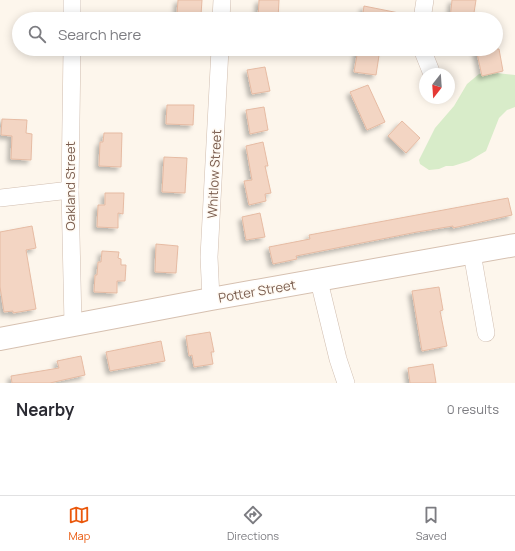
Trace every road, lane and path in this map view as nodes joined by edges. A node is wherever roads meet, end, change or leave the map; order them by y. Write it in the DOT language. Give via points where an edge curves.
graph roads {
  1 [pos="72,0"];
  2 [pos="222,0"];
  3 [pos="425,0"];
  4 [pos="72,12"];
  5 [pos="221,12"];
  6 [pos="423,12"];
  7 [pos="72,56"];
  8 [pos="220,56"];
  9 [pos="425,56"];
  10 [pos="430,68"];
  11 [pos="70,190"];
  12 [pos="0,198"];
  13 [pos="515,245"];
  14 [pos="472,253"];
  15 [pos="319,281"];
  16 [pos="211,299"];
  17 [pos="73,324"];
  18 [pos="486,333"];
  19 [pos="0,339"];
  20 [pos="346,383"];
  1 -- 4 [label="street"];
  2 -- 5 [label="street"];
  3 -- 6 [label="street"];
  7 -- 11 [label="street, Oakland Street"];
  8 -- 16 [label="street, Whitlow Street" via="209,257"];
  9 -- 10 [label="street"];
  11 -- 12 [label="street"];
  11 -- 17 [label="street, Oakland Street"];
  13 -- 14 [label="main road, Potter Street"];
  14 -- 15 [label="main road, Potter Street"];
  14 -- 18 [label="street"];
  15 -- 16 [label="main road, Potter Street"];
  15 -- 20 [label="street"];
  16 -- 17 [label="main road, Potter Street"];
  17 -- 19 [label="main road, Potter Street"];
}
